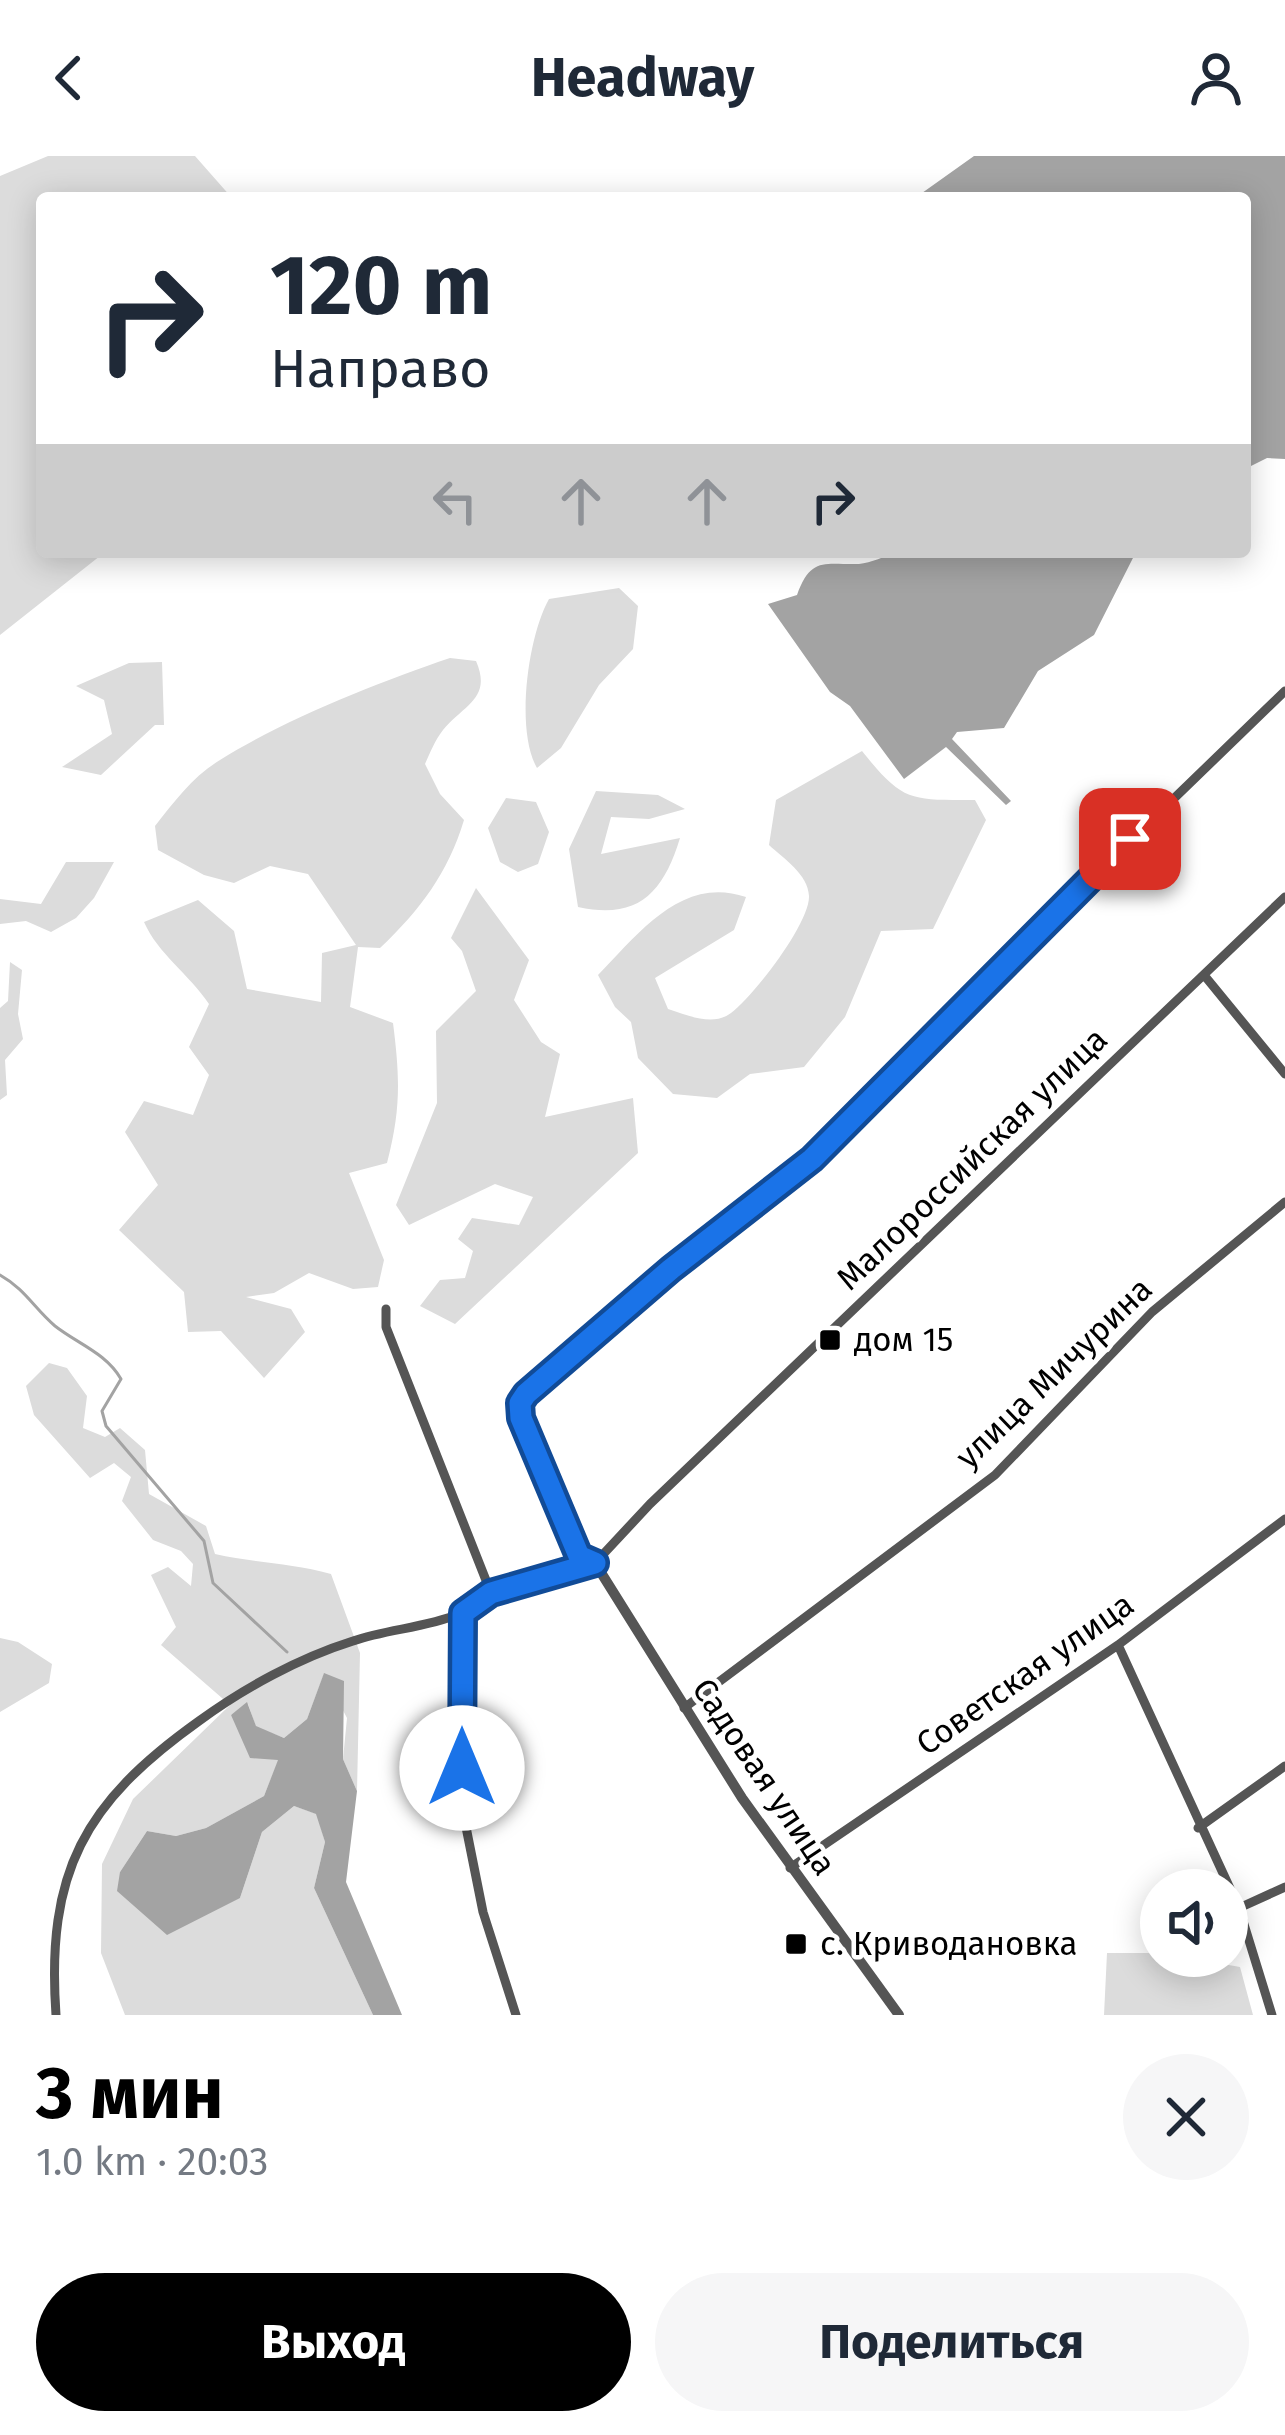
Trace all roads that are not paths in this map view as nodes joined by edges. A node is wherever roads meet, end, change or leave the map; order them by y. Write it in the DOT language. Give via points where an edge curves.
graph roads {
  1 [pos="1285,691"];
  2 [pos="1285,897"];
  3 [pos="1204,975"];
  4 [pos="1285,1074"];
  5 [pos="1285,1202"];
  6 [pos="386,1309"];
  7 [pos="1285,1519"];
  8 [pos="595,1563"];
  9 [pos="491,1593"];
  10 [pos="463,1613"];
  11 [pos="1118,1645"];
  12 [pos="684,1708"];
  13 [pos="1285,1766"];
  14 [pos="1198,1828"];
  15 [pos="790,1868"];
  16 [pos="1219,1869"];
  17 [pos="1285,1887"];
  18 [pos="1248,1903"];
  19 [pos="1248,1936"];
  20 [pos="56,2015"];
  21 [pos="515,2015"];
  22 [pos="899,2015"];
  23 [pos="1272,2015"];
  1 -- 8 [label="street" via="812,1159 526,1394 521,1418 559,1513 579,1556"];
  2 -- 3 [label="street, Малороссийская улица"];
  3 -- 4 [label="street"];
  3 -- 8 [label="street, Малороссийская улица"];
  5 -- 12 [label="street, улица Мичурина" via="1152,1312 995,1474"];
  6 -- 9 [label="street" via="386,1327"];
  7 -- 11 [label="street, Советская улица"];
  8 -- 9 [label="street"];
  8 -- 12 [label="street, Садовая улица"];
  9 -- 10 [label="street"];
  10 -- 20 [label="street" via="355,1640 295,1665 225,1702 118,1786 94,1817 59,1905"];
  10 -- 21 [label="street" via="464,1817"];
  11 -- 14 [label="street"];
  11 -- 15 [label="street, Советская улица"];
  12 -- 15 [label="street, Садовая улица"];
  13 -- 14 [label="street"];
  14 -- 16 [label="street"];
  15 -- 22 [label="street, Садовая улица"];
  17 -- 18 [label="street"];
  19 -- 23 [label="street"];
}
